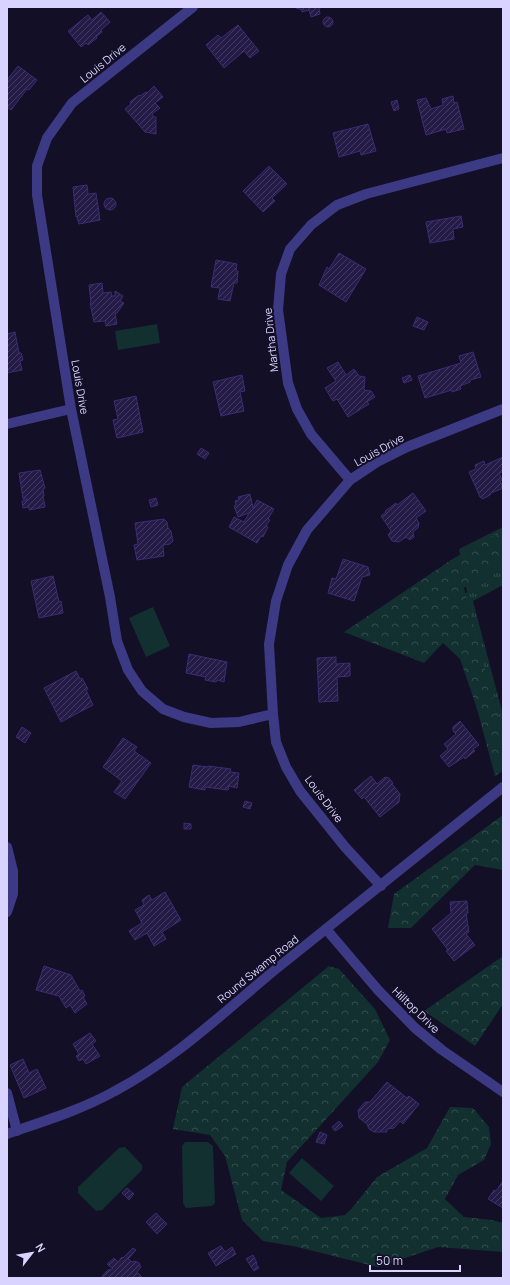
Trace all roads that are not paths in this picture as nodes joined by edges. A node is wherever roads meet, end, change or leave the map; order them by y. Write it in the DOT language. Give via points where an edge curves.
graph roads {
  1 [pos="193,7"];
  2 [pos="503,158"];
  3 [pos="71,409"];
  4 [pos="503,409"];
  5 [pos="7,424"];
  6 [pos="350,480"];
  7 [pos="273,714"];
  8 [pos="503,787"];
  9 [pos="7,847"];
  10 [pos="381,886"];
  11 [pos="7,912"];
  12 [pos="326,929"];
  13 [pos="503,1092"];
  14 [pos="7,1093"];
  15 [pos="12,1133"];
  1 -- 3 [label="street, Louis Drive" via="72,102 47,138 37,166 40,222"];
  2 -- 6 [label="street, Martha Drive" via="366,194 337,205 311,225 290,249 280,274 278,310 288,383 297,409 311,434"];
  3 -- 5 [label="street"];
  3 -- 7 [label="street, Louis Drive" via="117,641 128,670 142,691 163,708 184,717 211,723 239,722"];
  4 -- 6 [label="street, Louis Drive" via="407,447 377,462"];
  6 -- 7 [label="street, Louis Drive" via="307,530 288,565 276,601 269,644"];
  7 -- 10 [label="street, Louis Drive" via="276,742 286,767 300,791 345,847"];
  8 -- 10 [label="street, Round Swamp Road"];
  9 -- 11 [label="street" via="13,871 13,894"];
  10 -- 12 [label="street, Round Swamp Road"];
  12 -- 13 [label="street, Hilltop Drive" via="378,990 415,1028"];
  12 -- 15 [label="street, Round Swamp Road" via="147,1073 77,1110"];
  14 -- 15 [label="street"];
}
